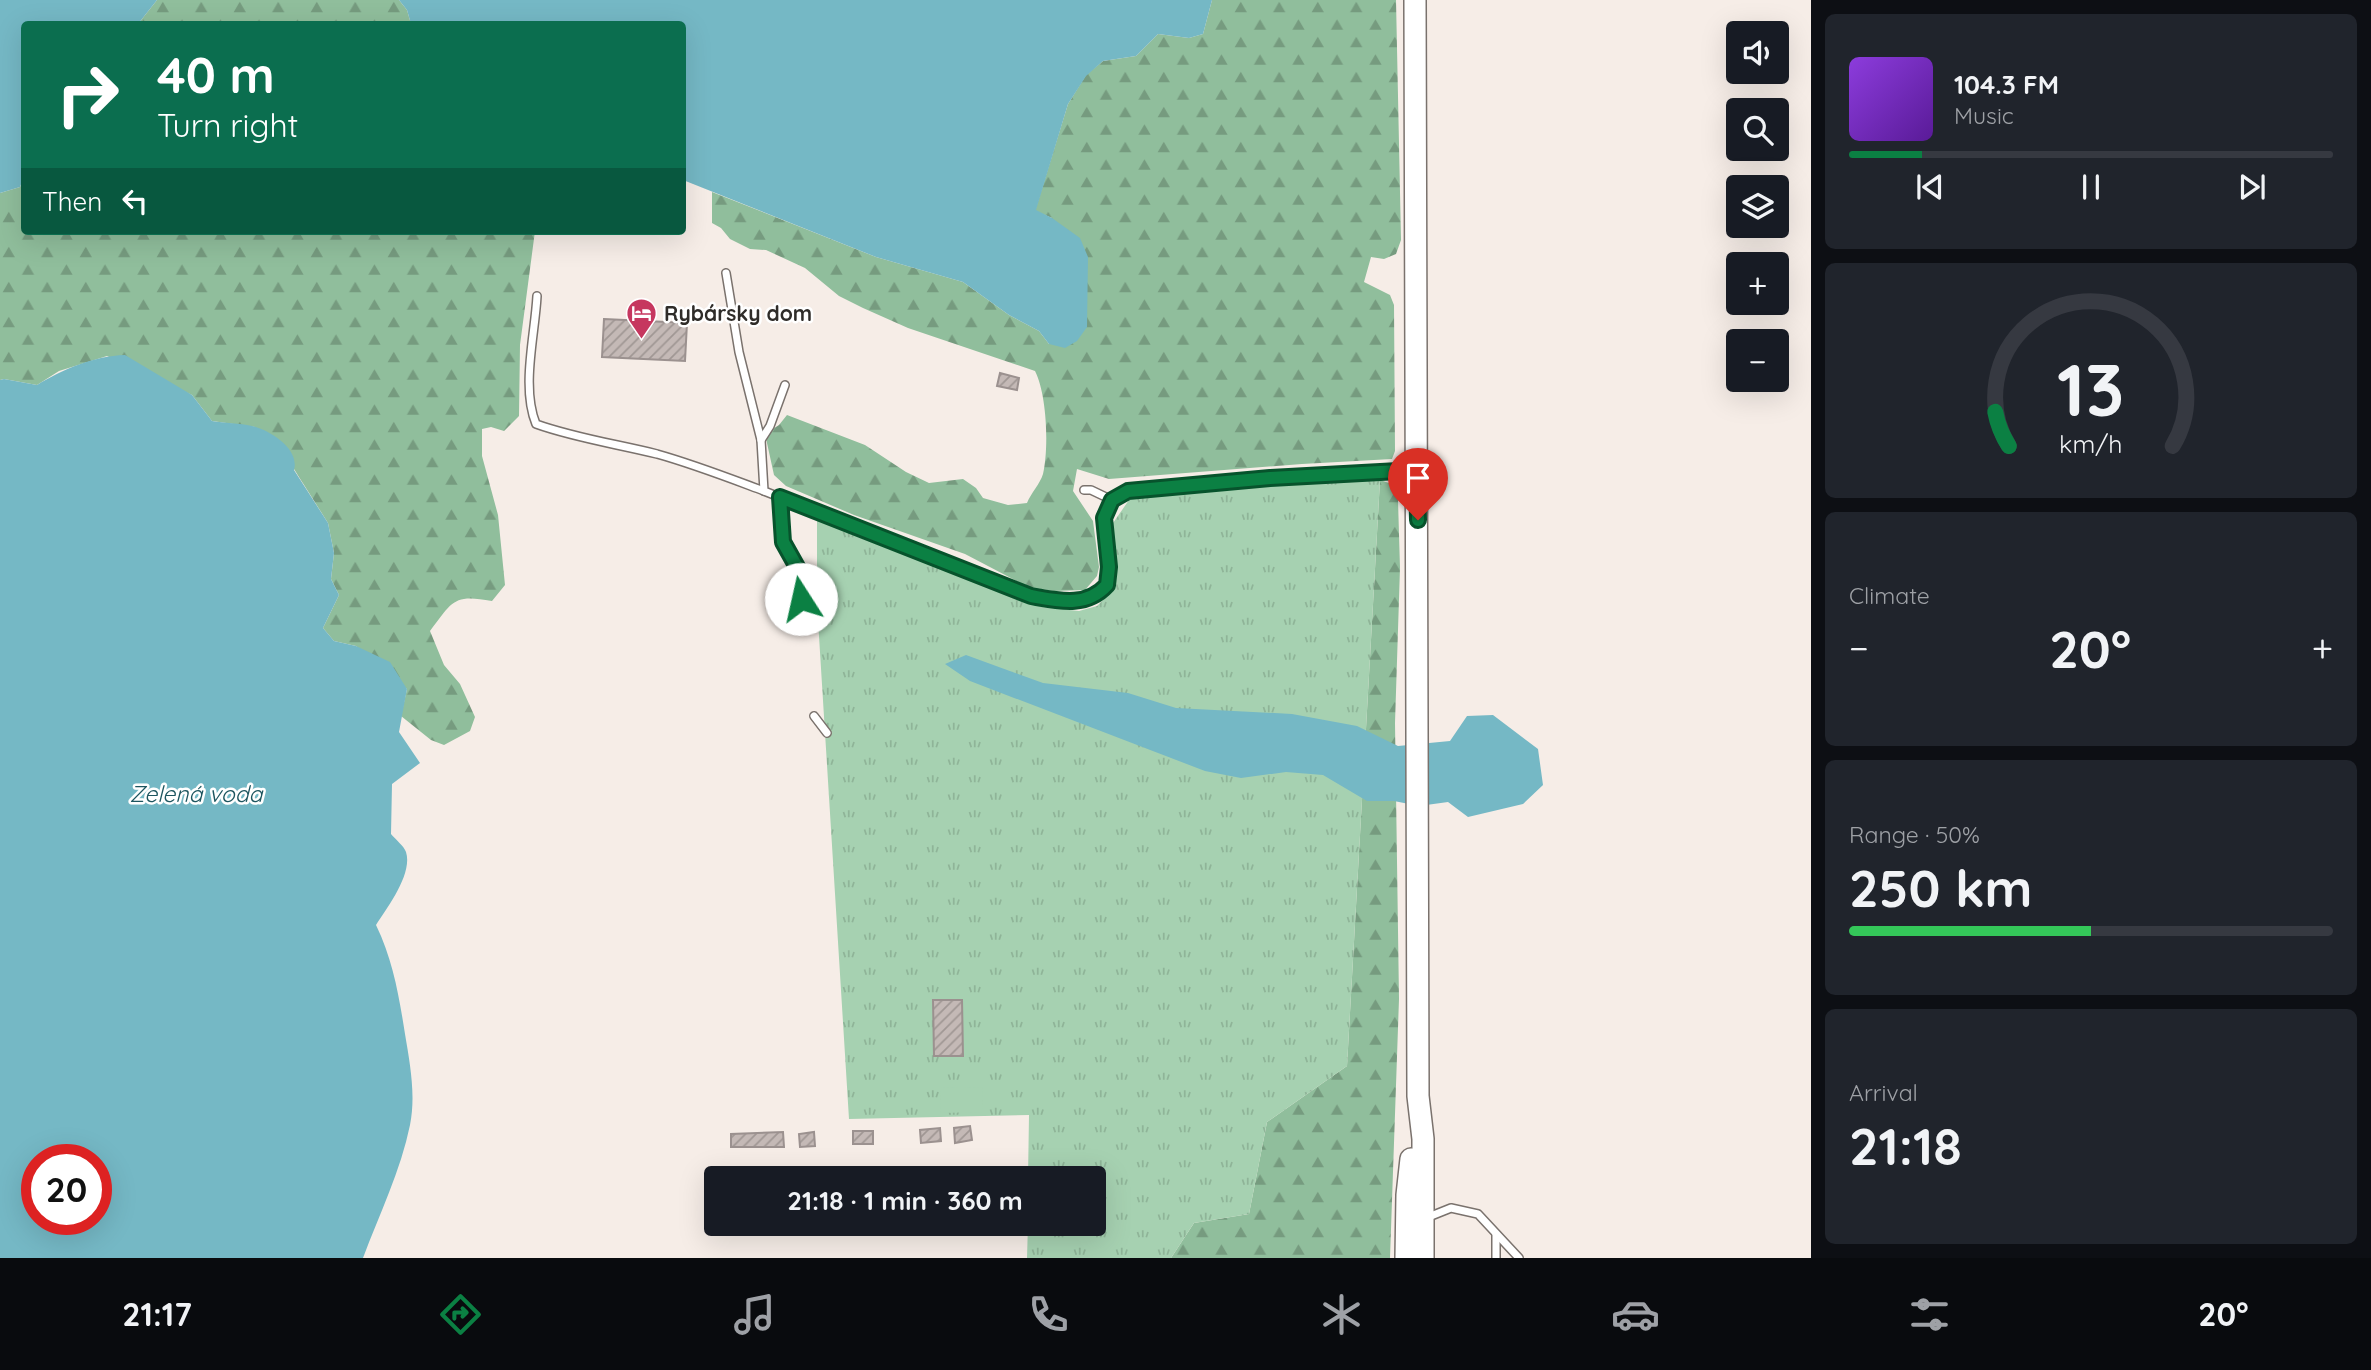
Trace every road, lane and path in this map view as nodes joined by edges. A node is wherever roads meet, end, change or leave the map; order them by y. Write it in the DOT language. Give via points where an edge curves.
graph roads {
  1 [pos="1415,0"];
  2 [pos="726,273"];
  3 [pos="537,296"];
  4 [pos="785,385"];
  5 [pos="761,440"];
  6 [pos="1417,470"];
  7 [pos="1084,490"];
  8 [pos="764,491"];
  9 [pos="780,497"];
  10 [pos="1112,500"];
  11 [pos="801,599"];
  12 [pos="814,716"];
  13 [pos="827,733"];
  14 [pos="1418,1096"];
  15 [pos="1423,1219"];
  16 [pos="1496,1234"];
  17 [pos="1406,1258"];
  18 [pos="1423,1258"];
  19 [pos="1496,1258"];
  20 [pos="1519,1258"];
  1 -- 6 [label="main road"];
  2 -- 5 [label="lane" via="738,352"];
  3 -- 8 [label="lane" via="531,355 531,411 536,424 657,454"];
  4 -- 5 [label="lane"];
  5 -- 8 [label="lane"];
  6 -- 10 [label="lane" via="1154,487 1128,491"];
  6 -- 14 [label="main road"];
  7 -- 10 [label="lane"];
  8 -- 9 [label="lane"];
  9 -- 10 [label="lane" via="1031,596 1057,601 1092,597 1107,585 1104,518"];
  9 -- 11 [label="lane" via="783,542 797,567"];
  12 -- 13 [label="lane"];
  14 -- 15 [label="main road"];
  14 -- 17 [label="main road" via="1407,1195"];
  15 -- 16 [label="lane" via="1451,1208 1478,1214"];
  15 -- 18 [label="main road"];
  16 -- 19 [label="lane"];
  16 -- 20 [label="lane"];
}
